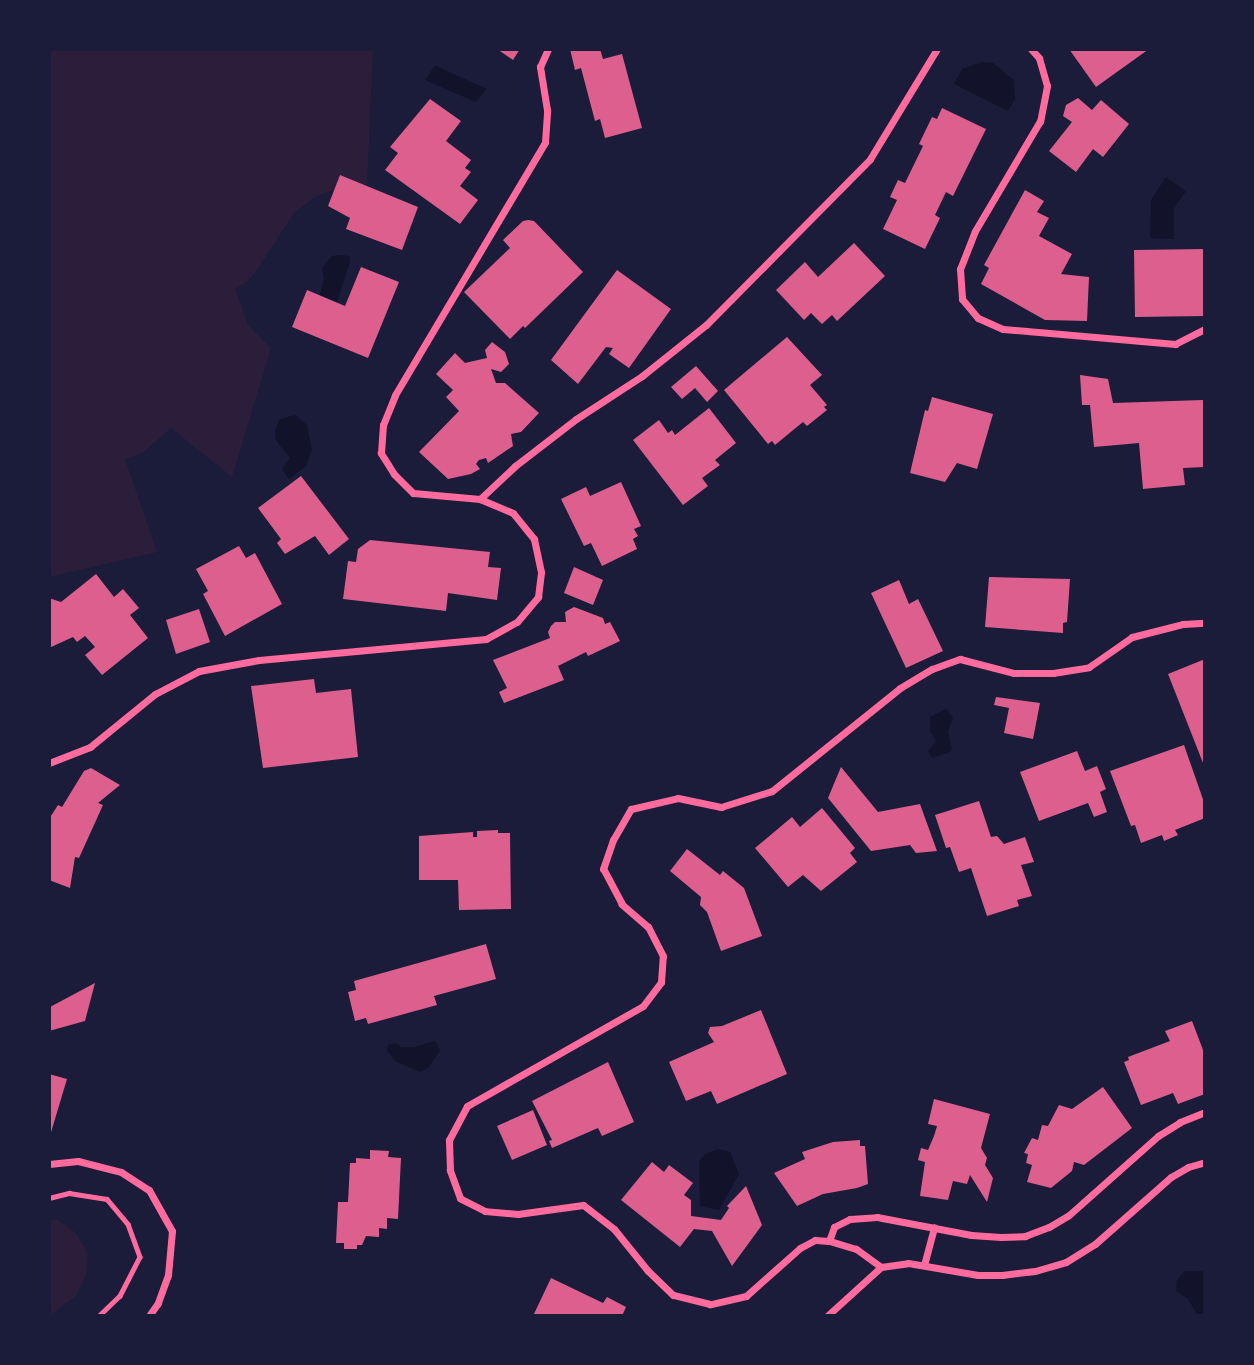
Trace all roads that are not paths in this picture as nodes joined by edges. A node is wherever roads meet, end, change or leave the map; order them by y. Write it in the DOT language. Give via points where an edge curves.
graph roads {
  1 [pos="548,49"];
  2 [pos="937,49"];
  3 [pos="1031,49"];
  4 [pos="1205,329"];
  5 [pos="480,499"];
  6 [pos="1205,623"];
  7 [pos="49,762"];
  8 [pos="1205,1112"];
  9 [pos="1205,1162"];
  10 [pos="49,1164"];
  11 [pos="934,1227"];
  12 [pos="829,1241"];
  13 [pos="924,1265"];
  14 [pos="881,1267"];
  15 [pos="149,1316"];
  16 [pos="827,1316"];
  1 -- 5 [label="street" via="540,67 547,110 545,142 395,395 383,425 381,453 413,493"];
  2 -- 5 [label="street" via="870,159 706,324 642,376 515,466"];
  3 -- 4 [label="street" via="1039,58 1048,86 1040,121 975,230 960,269 962,299 978,318 1003,329 1175,344"];
  5 -- 7 [label="street" via="513,513 534,539 541,572 537,597 517,622 486,639 259,660 200,671 155,694 90,747"];
  6 -- 12 [label="street" via="1132,637 1089,667 1053,674 1014,673 960,659 900,688 772,791 721,807 678,798 631,808 612,840 603,869 622,904 648,927 663,956 661,982 643,1006 467,1106 449,1140 450,1170 460,1198 485,1211 518,1214 583,1205 614,1228 673,1295 710,1304 746,1296 800,1248 816,1240"];
  8 -- 11 [label="street" via="1158,1136 1069,1215 1049,1227 1025,1236 1002,1237"];
  9 -- 13 [label="street" via="1171,1177 1095,1244 1066,1262 1002,1275"];
  10 -- 15 [label="street" via="79,1161 121,1172 149,1190 172,1231 168,1275"];
  11 -- 12 [label="street" via="877,1217 850,1219 834,1227"];
  11 -- 13 [label="street"];
  12 -- 14 [label="street" via="856,1249"];
  13 -- 14 [label="street"];
  14 -- 16 [label="street"];
}
